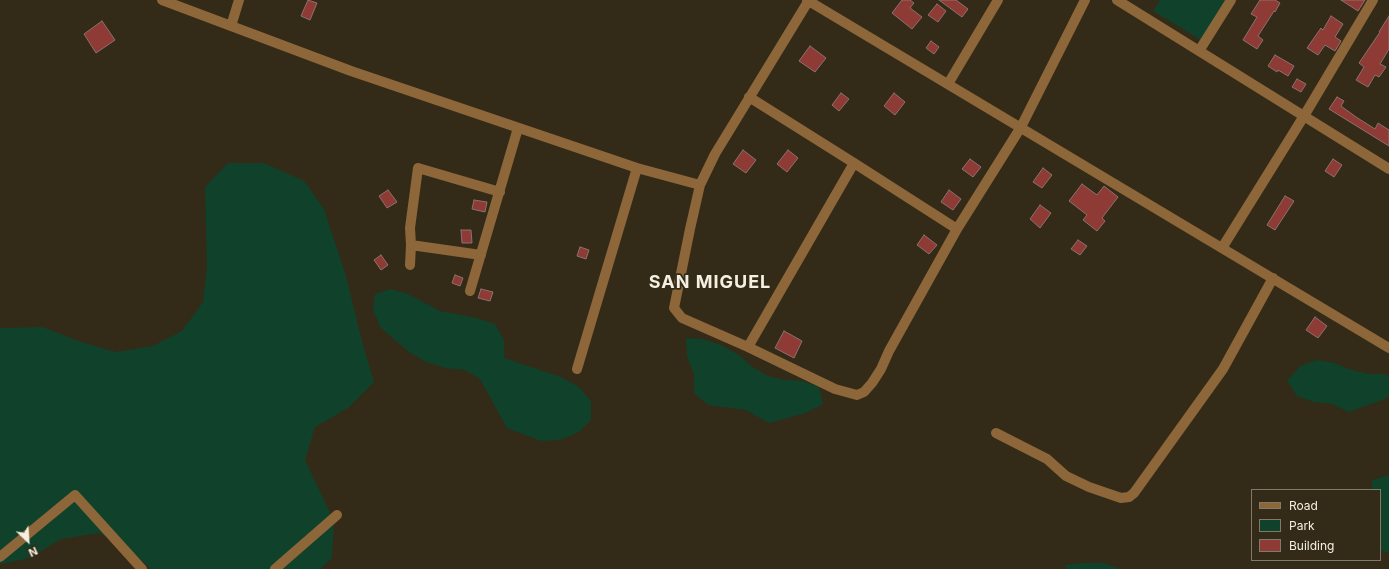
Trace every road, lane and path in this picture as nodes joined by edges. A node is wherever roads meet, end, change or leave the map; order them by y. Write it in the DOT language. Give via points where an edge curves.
graph roads {
  1 [pos="162,0"];
  2 [pos="239,0"];
  3 [pos="808,0"];
  4 [pos="998,0"];
  5 [pos="1085,0"];
  6 [pos="1117,0"];
  7 [pos="1231,0"];
  8 [pos="1373,0"];
  9 [pos="231,26"];
  10 [pos="1199,51"];
  11 [pos="948,84"];
  12 [pos="749,97"];
  13 [pos="1304,116"];
  14 [pos="518,128"];
  15 [pos="1021,128"];
  16 [pos="854,162"];
  17 [pos="637,168"];
  18 [pos="1389,169"];
  19 [pos="700,185"];
  20 [pos="500,192"];
  21 [pos="957,229"];
  22 [pos="411,245"];
  23 [pos="1222,248"];
  24 [pos="481,256"];
  25 [pos="410,265"];
  26 [pos="1273,278"];
  27 [pos="470,291"];
  28 [pos="748,347"];
  29 [pos="1389,348"];
  30 [pos="577,369"];
  31 [pos="996,434"];
  32 [pos="337,515"];
  33 [pos="0,557"];
  34 [pos="142,569"];
  35 [pos="275,569"];
  1 -- 9 [label="street"];
  2 -- 9 [label="street"];
  3 -- 11 [label="street"];
  3 -- 12 [label="street"];
  4 -- 11 [label="street"];
  5 -- 15 [label="street"];
  6 -- 10 [label="street"];
  7 -- 10 [label="street"];
  8 -- 13 [label="street"];
  9 -- 14 [label="street" via="351,71"];
  10 -- 13 [label="street"];
  11 -- 15 [label="street"];
  12 -- 16 [label="street"];
  12 -- 19 [label="street"];
  13 -- 18 [label="street"];
  13 -- 23 [label="street"];
  14 -- 17 [label="street"];
  14 -- 20 [label="street"];
  15 -- 21 [label="street"];
  15 -- 23 [label="street"];
  16 -- 21 [label="street"];
  16 -- 28 [label="street"];
  17 -- 19 [label="street"];
  17 -- 30 [label="street"];
  19 -- 28 [label="street" via="674,308 682,318"];
  20 -- 22 [label="street" via="418,168 410,228"];
  20 -- 24 [label="street"];
  21 -- 28 [label="street" via="881,369 864,392 858,395 834,389"];
  22 -- 24 [label="street"];
  22 -- 25 [label="street"];
  23 -- 26 [label="street"];
  24 -- 27 [label="street"];
  26 -- 29 [label="street"];
  26 -- 31 [label="street" via="1223,369 1129,497 1121,498 1089,487 1066,476 1047,459"];
  32 -- 35 [label="street"];
  33 -- 34 [label="street" via="75,495"];
}
